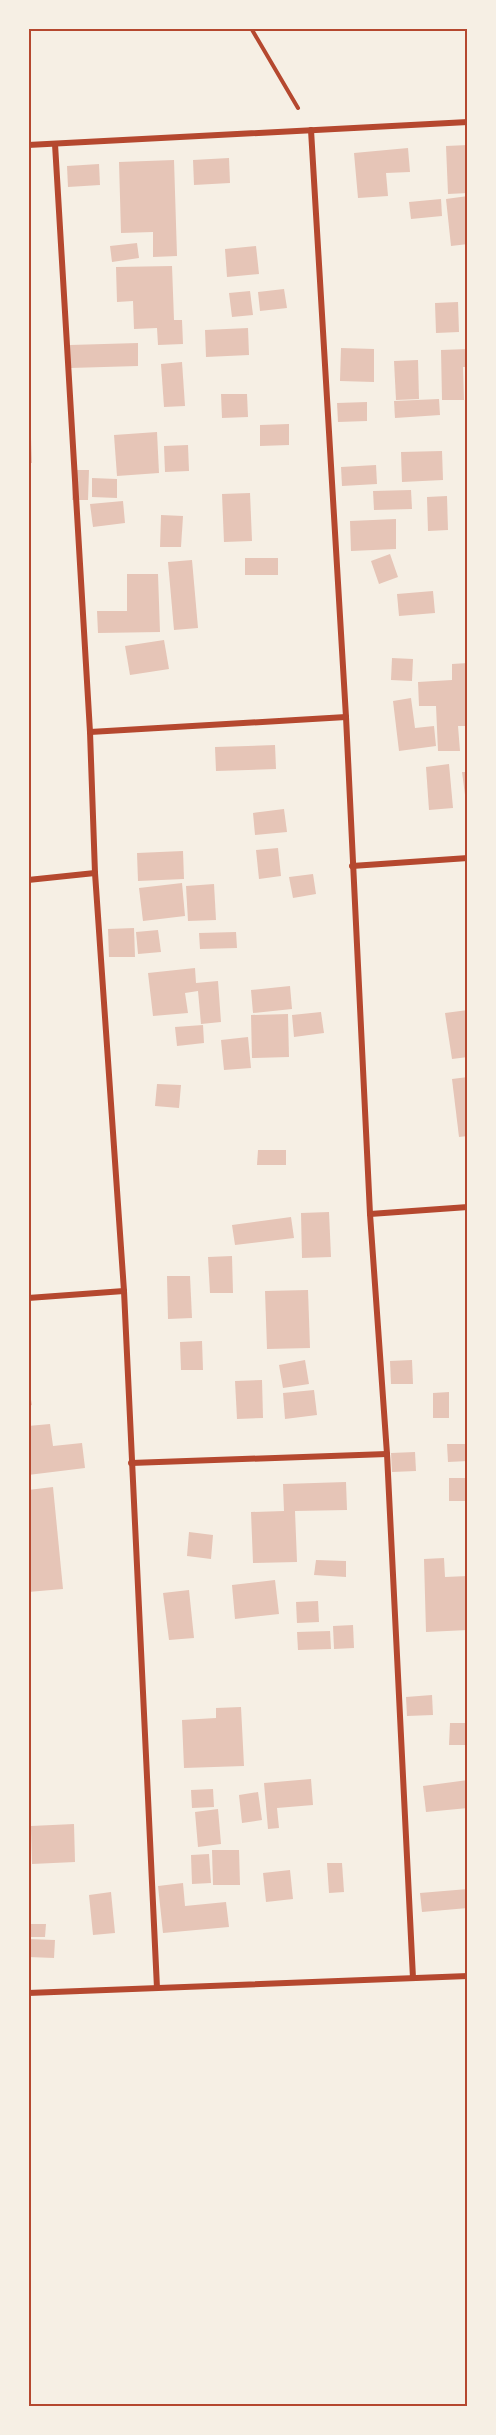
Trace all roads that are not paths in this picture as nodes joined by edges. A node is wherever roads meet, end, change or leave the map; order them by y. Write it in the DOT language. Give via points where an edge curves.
graph roads {
  1 [pos="468,122"];
  2 [pos="311,130"];
  3 [pos="55,144"];
  4 [pos="28,145"];
  5 [pos="346,717"];
  6 [pos="90,732"];
  7 [pos="468,858"];
  8 [pos="352,866"];
  9 [pos="95,873"];
  10 [pos="28,880"];
  11 [pos="468,1208"];
  12 [pos="370,1214"];
  13 [pos="124,1292"];
  14 [pos="28,1298"];
  15 [pos="387,1454"];
  16 [pos="131,1463"];
  17 [pos="468,1976"];
  18 [pos="413,1978"];
  19 [pos="157,1988"];
  20 [pos="28,1993"];
  1 -- 2 [label="street"];
  2 -- 3 [label="street"];
  2 -- 5 [label="street"];
  3 -- 4 [label="street"];
  3 -- 6 [label="street"];
  5 -- 6 [label="street"];
  5 -- 8 [label="street"];
  6 -- 9 [label="street"];
  7 -- 8 [label="street"];
  8 -- 12 [label="street"];
  9 -- 10 [label="street"];
  9 -- 13 [label="street"];
  11 -- 12 [label="street"];
  12 -- 15 [label="street"];
  13 -- 14 [label="street"];
  13 -- 16 [label="street"];
  15 -- 16 [label="street"];
  15 -- 18 [label="street"];
  16 -- 19 [label="street"];
  17 -- 18 [label="street"];
  18 -- 19 [label="street"];
  19 -- 20 [label="street"];
}
